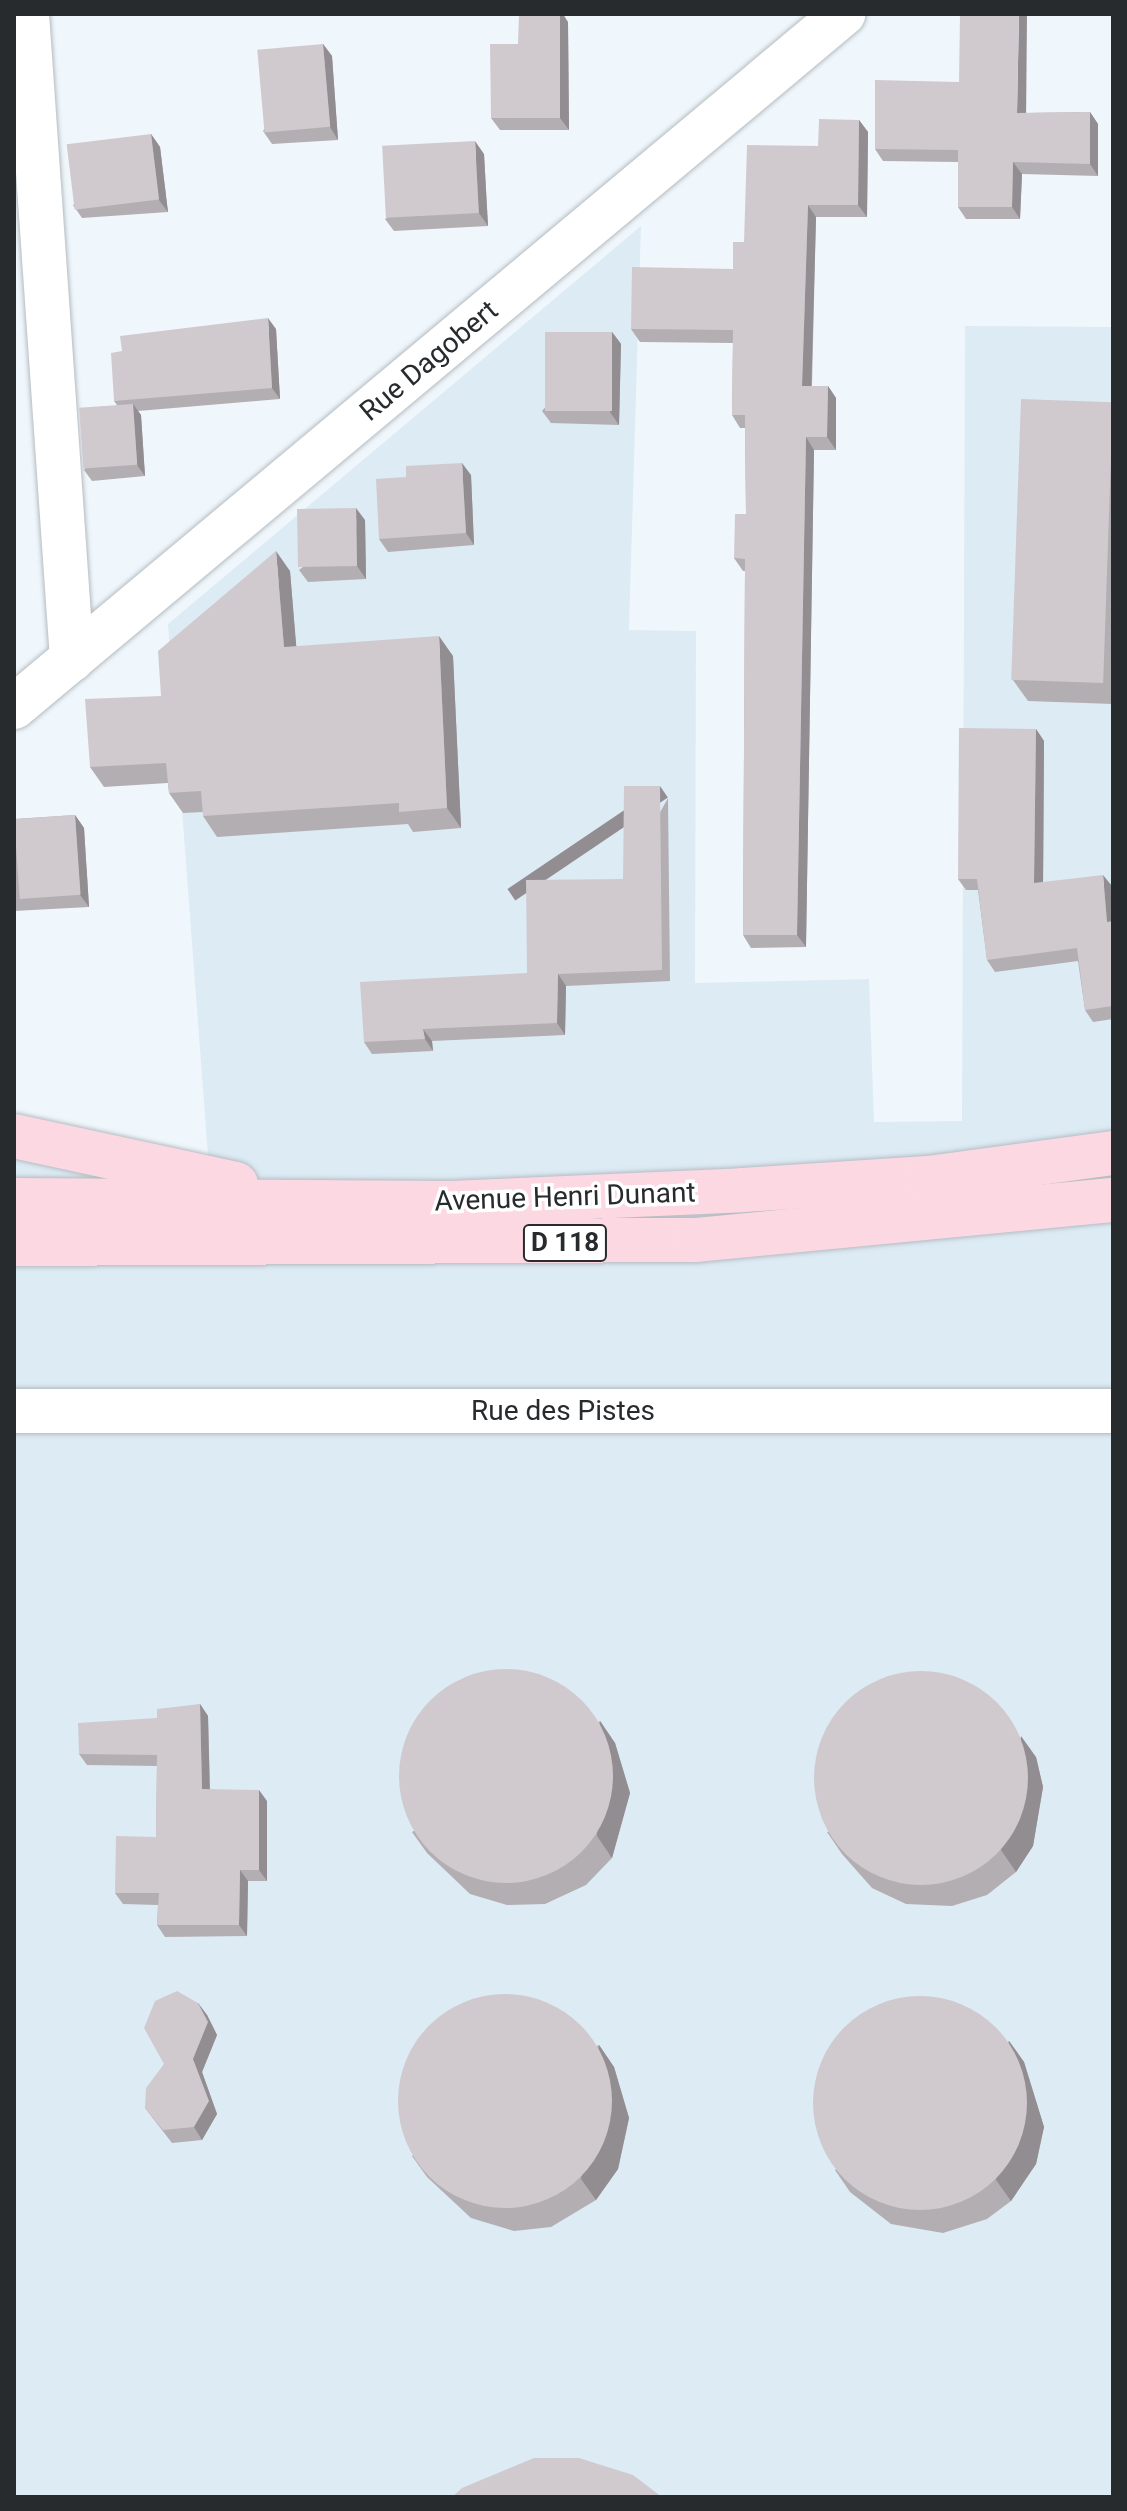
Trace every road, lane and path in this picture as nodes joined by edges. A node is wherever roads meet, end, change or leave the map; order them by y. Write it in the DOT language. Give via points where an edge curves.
graph roads {
  1 [pos="27,14"];
  2 [pos="843,14"];
  3 [pos="72,659"];
  4 [pos="14,707"];
  5 [pos="14,1136"];
  6 [pos="1113,1153"];
  7 [pos="14,1200"];
  8 [pos="276,1200"];
  9 [pos="1113,1200"];
  10 [pos="14,1244"];
  11 [pos="14,1411"];
  12 [pos="1113,1411"];
  1 -- 3 [label="street"];
  2 -- 3 [label="street, Rue Dagobert"];
  3 -- 4 [label="street, Rue Dagobert"];
  5 -- 8 [label="main road" via="212,1176"];
  6 -- 8 [label="main road, Avenue Henri Dunant / D 118" via="928,1178 743,1190 451,1203"];
  7 -- 8 [label="main road, Avenue Henri Dunant / D 118"];
  9 -- 10 [label="main road, Avenue Henri Dunant / D 118" via="696,1240"];
  11 -- 12 [label="street, Rue des Pistes"];
}
